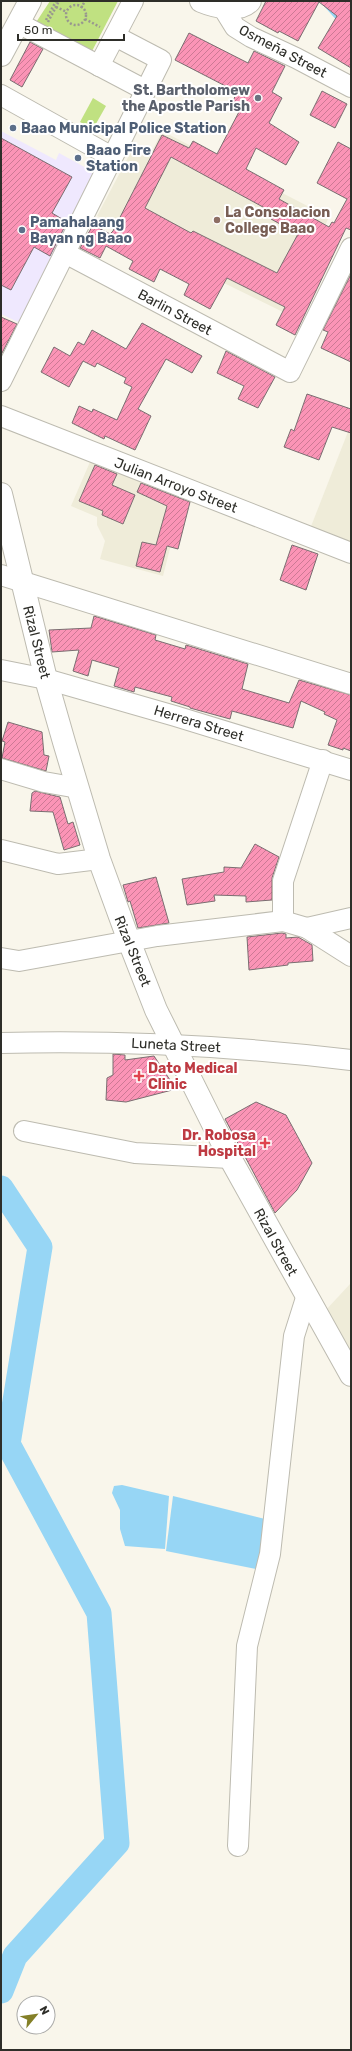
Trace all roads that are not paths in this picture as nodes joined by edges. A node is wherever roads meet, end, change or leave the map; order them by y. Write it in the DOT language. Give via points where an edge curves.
graph roads {
  1 [pos="30,1"];
  2 [pos="133,1"];
  3 [pos="201,1"];
  4 [pos="250,1"];
  5 [pos="222,6"];
  6 [pos="18,23"];
  7 [pos="107,31"];
  8 [pos="1,55"];
  9 [pos="99,66"];
  10 [pos="351,87"];
  11 [pos="145,90"];
  12 [pos="1,95"];
  13 [pos="112,157"];
  14 [pos="351,248"];
  15 [pos="65,253"];
  16 [pos="1,381"];
  17 [pos="1,416"];
  18 [pos="1,494"];
  19 [pos="351,553"];
  20 [pos="1,575"];
  21 [pos="22,581"];
  22 [pos="1,670"];
  23 [pos="46,679"];
  24 [pos="351,684"];
  25 [pos="323,760"];
  26 [pos="1,769"];
  27 [pos="351,770"];
  28 [pos="78,788"];
  29 [pos="1,850"];
  30 [pos="99,859"];
  31 [pos="351,918"];
  32 [pos="283,921"];
  33 [pos="307,928"];
  34 [pos="129,941"];
  35 [pos="351,956"];
  36 [pos="1,958"];
  37 [pos="1,1043"];
  38 [pos="174,1044"];
  39 [pos="351,1060"];
  40 [pos="24,1131"];
  41 [pos="230,1158"];
  42 [pos="306,1298"];
  43 [pos="351,1375"];
  44 [pos="238,1846"];
  1 -- 6 [label="main road"];
  2 -- 7 [label="street"];
  3 -- 5 [label="main road"];
  4 -- 5 [label="main road" via="235,6"];
  5 -- 10 [label="street, Osmeña Street" via="235,27 246,34"];
  6 -- 8 [label="main road"];
  6 -- 9 [label="street"];
  7 -- 9 [label="street"];
  7 -- 11 [label="street" via="161,60"];
  9 -- 11 [label="street"];
  11 -- 13 [label="street"];
  12 -- 13 [label="street"];
  13 -- 15 [label="street"];
  14 -- 15 [label="street, Barlin Street" via="290,372"];
  15 -- 16 [label="street"];
  17 -- 19 [label="street, Julian Arroyo Street"];
  18 -- 21 [label="main road, Rizal Street"];
  20 -- 21 [label="street"];
  21 -- 23 [label="main road, Rizal Street"];
  21 -- 24 [label="street"];
  22 -- 23 [label="street, Herrera Street"];
  23 -- 25 [label="street, Herrera Street"];
  23 -- 28 [label="main road, Rizal Street"];
  25 -- 27 [label="street, Herrera Street"];
  25 -- 32 [label="street" via="283,881"];
  26 -- 28 [label="street" via="44,782"];
  28 -- 30 [label="main road, Rizal Street"];
  29 -- 30 [label="street" via="58,864"];
  30 -- 34 [label="main road, Rizal Street"];
  31 -- 33 [label="street"];
  32 -- 33 [label="street"];
  32 -- 34 [label="street"];
  33 -- 35 [label="street"];
  34 -- 36 [label="street" via="19,961"];
  34 -- 38 [label="main road, Rizal Street" via="156,1010"];
  37 -- 38 [label="street, Luneta Street"];
  38 -- 39 [label="street, Luneta Street"];
  38 -- 41 [label="main road, Rizal Street"];
  40 -- 41 [label="street" via="135,1153"];
  41 -- 42 [label="main road, Rizal Street"];
  42 -- 43 [label="main road, Rizal Street"];
  42 -- 44 [label="street" via="294,1336 270,1554 247,1646"];
}
